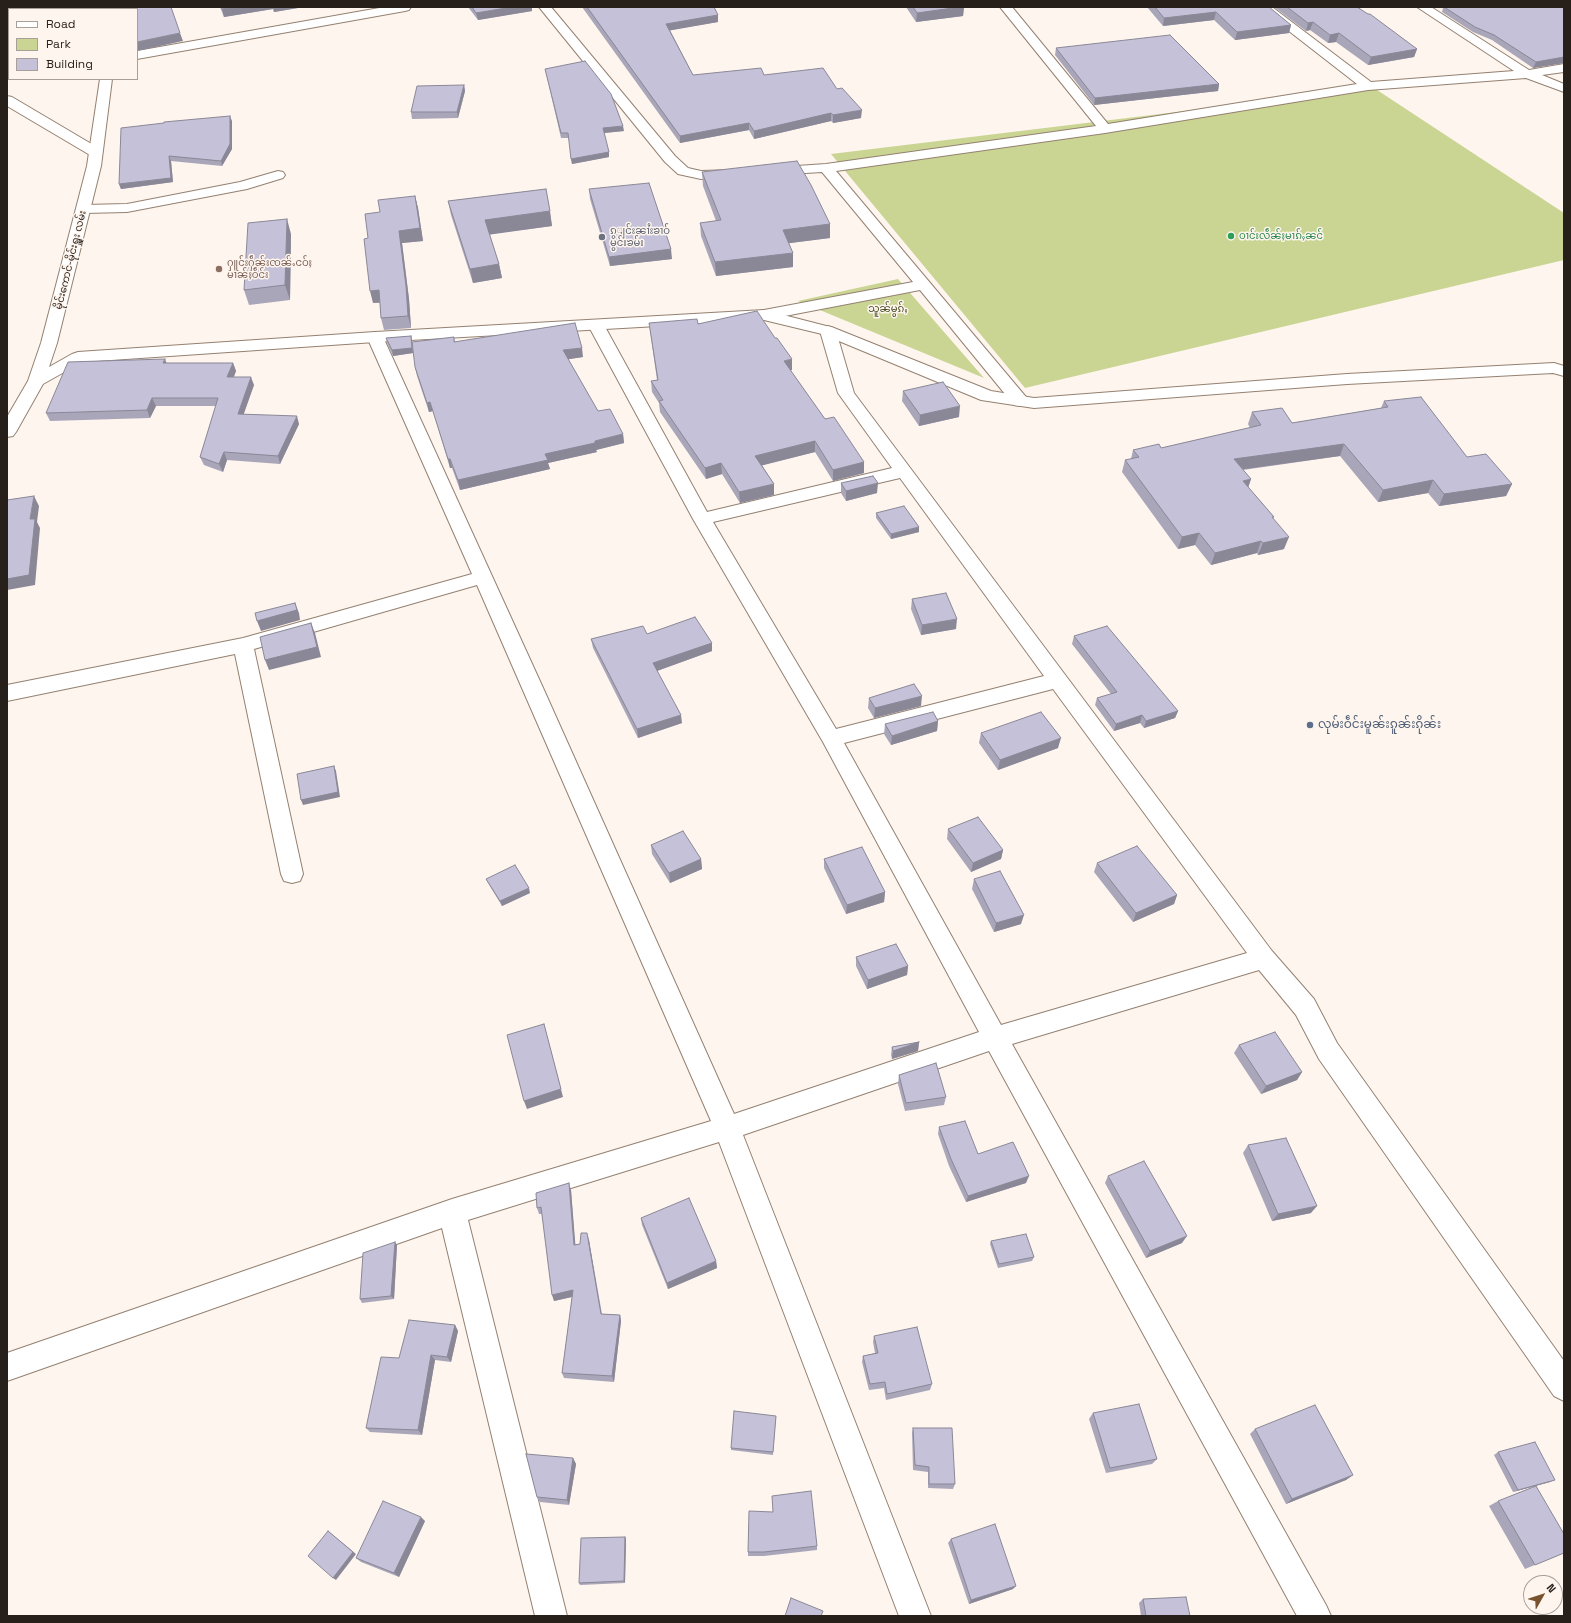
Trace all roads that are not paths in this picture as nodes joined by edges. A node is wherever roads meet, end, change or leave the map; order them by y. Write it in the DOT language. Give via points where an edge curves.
graph roads {
  1 [pos="405,7"];
  2 [pos="545,7"];
  3 [pos="1006,7"];
  4 [pos="1264,7"];
  5 [pos="1423,7"];
  6 [pos="138,55"];
  7 [pos="1564,68"];
  8 [pos="1528,74"];
  9 [pos="106,80"];
  10 [pos="1368,86"];
  11 [pos="1564,88"];
  12 [pos="7,100"];
  13 [pos="1105,130"];
  14 [pos="95,152"];
  15 [pos="826,168"];
  16 [pos="278,175"];
  17 [pos="84,209"];
  18 [pos="924,285"];
  19 [pos="764,315"];
  20 [pos="596,325"];
  21 [pos="828,331"];
  22 [pos="375,337"];
  23 [pos="49,343"];
  24 [pos="78,357"];
  25 [pos="1564,371"];
  26 [pos="36,381"];
  27 [pos="1020,401"];
  28 [pos="7,432"];
  29 [pos="905,471"];
  30 [pos="702,519"];
  31 [pos="483,577"];
  32 [pos="243,645"];
  33 [pos="1058,680"];
  34 [pos="7,693"];
  35 [pos="831,738"];
  36 [pos="292,874"];
  37 [pos="1264,958"];
  38 [pos="995,1038"];
  39 [pos="726,1128"];
  40 [pos="452,1212"];
  41 [pos="7,1367"];
  42 [pos="1564,1386"];
  43 [pos="551,1616"];
  44 [pos="915,1616"];
  45 [pos="1315,1616"];
  1 -- 6 [label="street"];
  2 -- 15 [label="street" via="670,159 683,171 701,175"];
  3 -- 13 [label="street"];
  4 -- 10 [label="street"];
  5 -- 8 [label="street"];
  7 -- 8 [label="street"];
  8 -- 10 [label="street"];
  8 -- 11 [label="street"];
  9 -- 14 [label="street, မိုင်းကောင်-မိုင်းရှူး လမ်း"];
  10 -- 13 [label="street"];
  12 -- 14 [label="street"];
  13 -- 15 [label="street"];
  14 -- 17 [label="street, မိုင်းကောင်-မိုင်းရှူး လမ်း"];
  15 -- 18 [label="street"];
  16 -- 17 [label="street" via="242,186 127,208"];
  17 -- 23 [label="street, မိုင်းကောင်-မိုင်းရှူး လမ်း"];
  18 -- 19 [label="street"];
  18 -- 27 [label="street"];
  19 -- 20 [label="street"];
  19 -- 21 [label="street"];
  20 -- 22 [label="street"];
  20 -- 30 [label="street"];
  21 -- 27 [label="street" via="987,396"];
  21 -- 29 [label="street" via="846,393"];
  22 -- 24 [label="street"];
  22 -- 31 [label="street"];
  23 -- 24 [label="street"];
  23 -- 26 [label="street, မိုင်းကောင်-မိုင်းရှူး လမ်း"];
  24 -- 26 [label="street"];
  25 -- 27 [label="street" via="1554,368 1347,379"];
  26 -- 28 [label="street, မိုင်းကောင်-မိုင်းရှူး လမ်း"];
  29 -- 30 [label="street"];
  29 -- 33 [label="street"];
  30 -- 35 [label="street"];
  31 -- 32 [label="street"];
  31 -- 39 [label="street"];
  32 -- 34 [label="street"];
  32 -- 36 [label="street"];
  33 -- 35 [label="street"];
  33 -- 37 [label="street"];
  35 -- 38 [label="street"];
  37 -- 38 [label="street"];
  37 -- 42 [label="street" via="1305,1007 1328,1051"];
  38 -- 39 [label="street"];
  38 -- 45 [label="street"];
  39 -- 40 [label="street"];
  39 -- 44 [label="street"];
  40 -- 41 [label="street"];
  40 -- 43 [label="street"];
}
